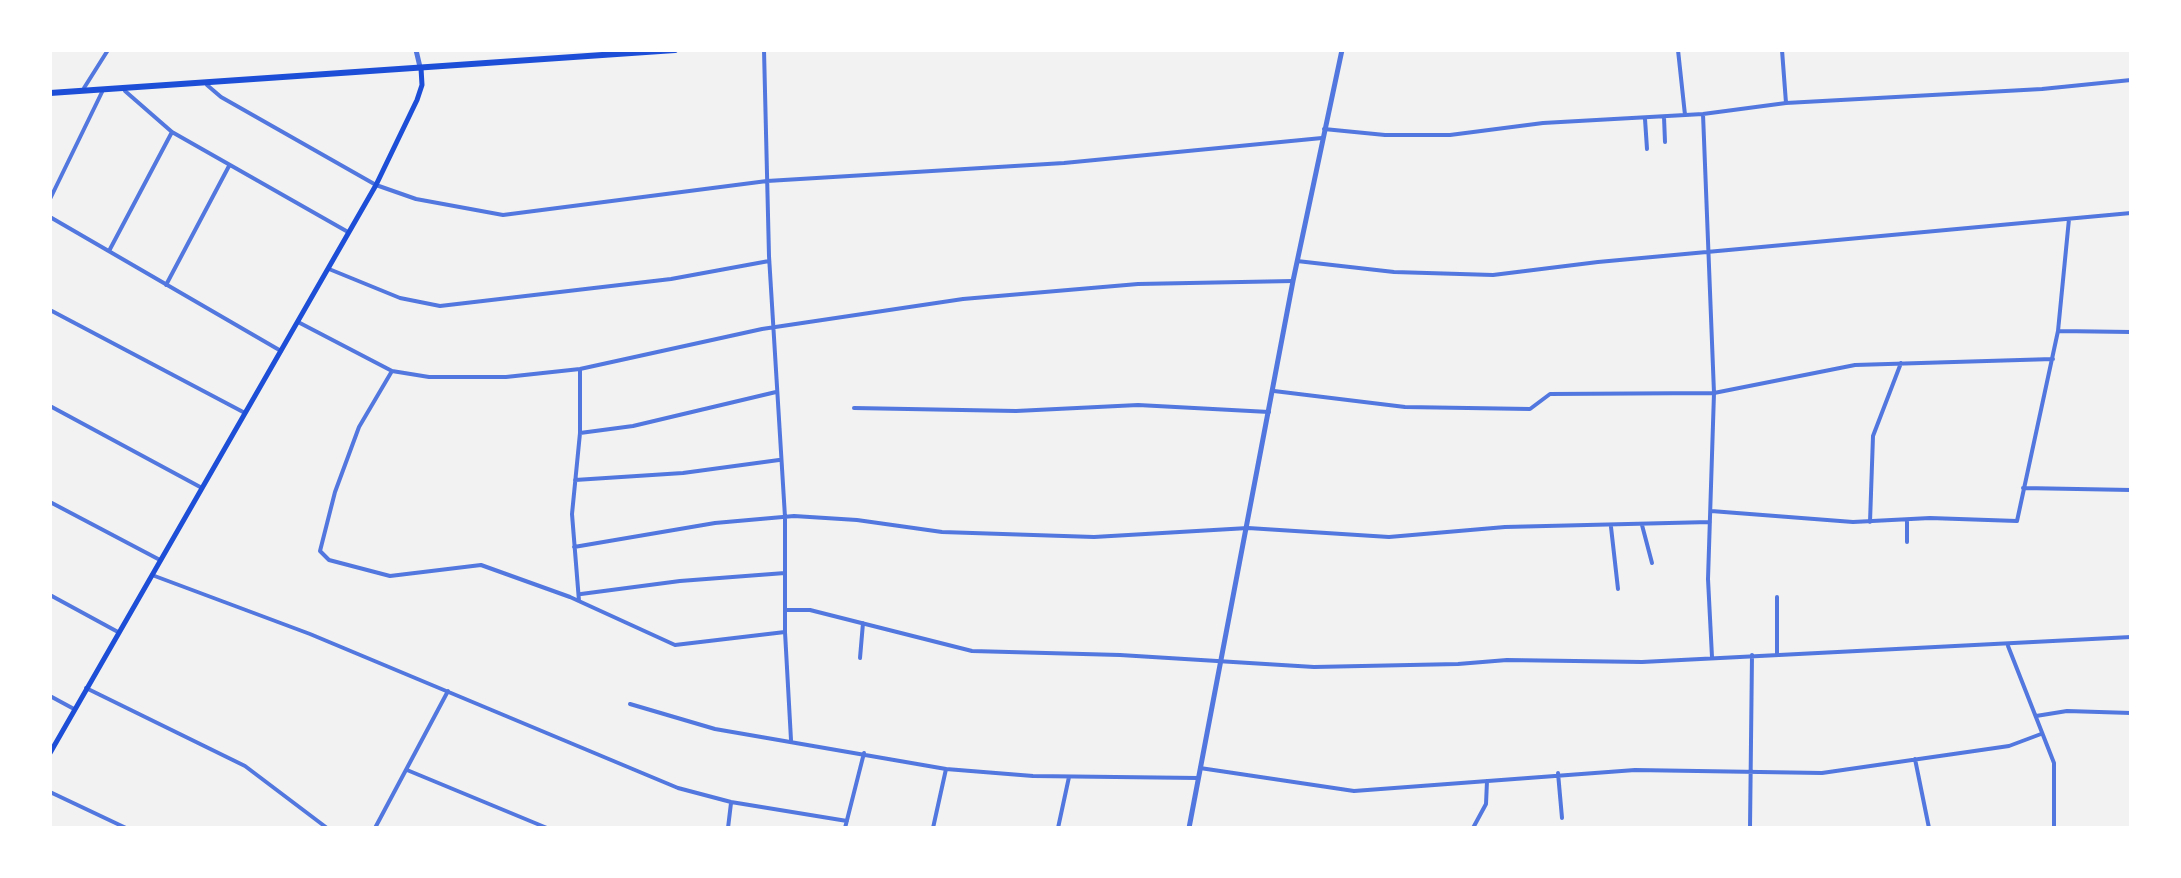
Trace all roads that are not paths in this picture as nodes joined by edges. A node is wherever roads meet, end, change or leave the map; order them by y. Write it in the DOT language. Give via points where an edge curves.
graph roads {
  1 [pos="108,50"];
  2 [pos="416,50"];
  3 [pos="675,50"];
  4 [pos="764,50"];
  5 [pos="1342,50"];
  6 [pos="1678,50"];
  7 [pos="1782,50"];
  8 [pos="420,68"];
  9 [pos="2131,80"];
  10 [pos="204,81"];
  11 [pos="122,88"];
  12 [pos="103,90"];
  13 [pos="82,92"];
  14 [pos="50,94"];
  15 [pos="1786,102"];
  16 [pos="1703,114"];
  17 [pos="1685,115"];
  18 [pos="1664,117"];
  19 [pos="1646,118"];
  20 [pos="1324,129"];
  21 [pos="172,132"];
  22 [pos="1322,138"];
  23 [pos="1665,142"];
  24 [pos="1647,149"];
  25 [pos="230,166"];
  26 [pos="767,181"];
  27 [pos="376,185"];
  28 [pos="50,198"];
  29 [pos="2131,213"];
  30 [pos="50,217"];
  31 [pos="2069,219"];
  32 [pos="348,232"];
  33 [pos="108,251"];
  34 [pos="1708,254"];
  35 [pos="1297,261"];
  36 [pos="769,262"];
  37 [pos="328,269"];
  38 [pos="1293,281"];
  39 [pos="166,285"];
  40 [pos="50,310"];
  41 [pos="298,321"];
  42 [pos="774,327"];
  43 [pos="2058,331"];
  44 [pos="2131,332"];
  45 [pos="281,351"];
  46 [pos="2053,359"];
  47 [pos="1901,363"];
  48 [pos="580,369"];
  49 [pos="392,370"];
  50 [pos="1274,391"];
  51 [pos="777,392"];
  52 [pos="1714,393"];
  53 [pos="50,406"];
  54 [pos="854,408"];
  55 [pos="1269,412"];
  56 [pos="244,413"];
  57 [pos="580,433"];
  58 [pos="781,460"];
  59 [pos="575,480"];
  60 [pos="202,488"];
  61 [pos="2023,488"];
  62 [pos="2131,490"];
  63 [pos="50,502"];
  64 [pos="1711,511"];
  65 [pos="785,517"];
  66 [pos="1907,520"];
  67 [pos="1710,522"];
  68 [pos="1870,522"];
  69 [pos="1642,525"];
  70 [pos="1611,526"];
  71 [pos="1248,528"];
  72 [pos="1907,542"];
  73 [pos="574,546"];
  74 [pos="160,560"];
  75 [pos="1652,563"];
  76 [pos="785,574"];
  77 [pos="152,575"];
  78 [pos="1618,589"];
  79 [pos="50,595"];
  80 [pos="1777,597"];
  81 [pos="579,598"];
  82 [pos="785,610"];
  83 [pos="863,622"];
  84 [pos="118,632"];
  85 [pos="785,632"];
  86 [pos="2131,637"];
  87 [pos="2008,646"];
  88 [pos="1752,655"];
  89 [pos="1777,655"];
  90 [pos="1712,657"];
  91 [pos="860,658"];
  92 [pos="1221,659"];
  93 [pos="86,688"];
  94 [pos="448,691"];
  95 [pos="50,696"];
  96 [pos="630,704"];
  97 [pos="74,709"];
  98 [pos="2131,712"];
  99 [pos="2034,716"];
  100 [pos="2041,734"];
  101 [pos="791,740"];
  102 [pos="50,752"];
  103 [pos="864,754"];
  104 [pos="1915,758"];
  105 [pos="1200,768"];
  106 [pos="946,769"];
  107 [pos="407,770"];
  108 [pos="1753,772"];
  109 [pos="1558,773"];
  110 [pos="1069,777"];
  111 [pos="1198,778"];
  112 [pos="1488,780"];
  113 [pos="50,792"];
  114 [pos="731,802"];
  115 [pos="1562,818"];
  116 [pos="846,825"];
  117 [pos="126,828"];
  118 [pos="326,828"];
  119 [pos="375,828"];
  120 [pos="547,828"];
  121 [pos="728,828"];
  122 [pos="933,828"];
  123 [pos="1058,828"];
  124 [pos="1190,828"];
  125 [pos="1474,828"];
  126 [pos="1750,828"];
  127 [pos="1929,828"];
  128 [pos="2054,828"];
  1 -- 13 [label="street"];
  2 -- 8 [label="street"];
  3 -- 8 [label="highway"];
  4 -- 26 [label="street"];
  5 -- 20 [label="street"];
  6 -- 17 [label="street"];
  7 -- 15 [label="street"];
  8 -- 10 [label="highway"];
  8 -- 27 [label="main road" via="417,100"];
  9 -- 15 [label="street"];
  10 -- 11 [label="highway"];
  10 -- 27 [label="street"];
  11 -- 12 [label="highway"];
  11 -- 21 [label="street"];
  12 -- 13 [label="highway"];
  12 -- 28 [label="street"];
  13 -- 14 [label="highway"];
  15 -- 16 [label="street"];
  16 -- 17 [label="street"];
  16 -- 34 [label="street"];
  17 -- 18 [label="street"];
  18 -- 19 [label="street"];
  18 -- 23 [label="street"];
  19 -- 20 [label="street" via="1437,135"];
  19 -- 24 [label="street"];
  20 -- 22 [label="street"];
  21 -- 25 [label="street"];
  21 -- 33 [label="street"];
  22 -- 26 [label="street"];
  22 -- 35 [label="street"];
  25 -- 32 [label="street"];
  25 -- 39 [label="street"];
  26 -- 27 [label="street" via="502,215"];
  26 -- 36 [label="street"];
  27 -- 32 [label="main road"];
  29 -- 31 [label="street"];
  30 -- 33 [label="street"];
  31 -- 34 [label="street"];
  31 -- 43 [label="street"];
  32 -- 37 [label="main road"];
  33 -- 39 [label="street"];
  34 -- 35 [label="street" via="1480,276"];
  34 -- 52 [label="street"];
  35 -- 38 [label="street"];
  36 -- 37 [label="street" via="440,306"];
  36 -- 42 [label="street"];
  37 -- 41 [label="main road"];
  38 -- 42 [label="street" via="1138,284 962,299"];
  38 -- 50 [label="street"];
  39 -- 45 [label="street"];
  40 -- 56 [label="street"];
  41 -- 45 [label="main road"];
  41 -- 49 [label="street"];
  42 -- 48 [label="street"];
  42 -- 51 [label="street"];
  43 -- 44 [label="street"];
  43 -- 46 [label="street"];
  45 -- 56 [label="main road"];
  46 -- 47 [label="street"];
  46 -- 61 [label="street"];
  47 -- 52 [label="street" via="1854,365"];
  47 -- 68 [label="street" via="1873,436"];
  48 -- 49 [label="street" via="506,378"];
  48 -- 57 [label="street"];
  49 -- 81 [label="street" via="350,450 323,556 390,576 482,565"];
  50 -- 52 [label="street" via="1406,407 1502,409 1532,409 1550,394"];
  50 -- 55 [label="street"];
  51 -- 57 [label="street"];
  51 -- 58 [label="street"];
  52 -- 64 [label="street"];
  53 -- 60 [label="street"];
  54 -- 55 [label="street" via="1138,405"];
  55 -- 71 [label="street"];
  56 -- 60 [label="main road"];
  57 -- 59 [label="street"];
  58 -- 59 [label="street"];
  58 -- 65 [label="street"];
  59 -- 73 [label="street"];
  60 -- 74 [label="main road"];
  61 -- 62 [label="street"];
  61 -- 66 [label="street" via="2017,522"];
  63 -- 74 [label="street"];
  64 -- 67 [label="street"];
  64 -- 68 [label="street"];
  65 -- 71 [label="street" via="1053,536"];
  65 -- 73 [label="street"];
  65 -- 76 [label="street"];
  66 -- 68 [label="street"];
  66 -- 72 [label="street"];
  67 -- 69 [label="street"];
  67 -- 90 [label="street"];
  69 -- 70 [label="street"];
  69 -- 75 [label="street"];
  70 -- 71 [label="street" via="1389,536"];
  70 -- 78 [label="street"];
  71 -- 92 [label="street"];
  73 -- 81 [label="street"];
  74 -- 77 [label="main road"];
  76 -- 81 [label="street" via="680,580"];
  76 -- 82 [label="street"];
  77 -- 84 [label="main road"];
  77 -- 94 [label="street"];
  79 -- 84 [label="street"];
  80 -- 89 [label="street"];
  81 -- 85 [label="street" via="675,645"];
  82 -- 83 [label="street"];
  82 -- 85 [label="street"];
  83 -- 91 [label="street"];
  83 -- 92 [label="street" via="972,651"];
  84 -- 93 [label="main road"];
  85 -- 101 [label="street"];
  86 -- 87 [label="street"];
  87 -- 89 [label="street"];
  87 -- 99 [label="street"];
  88 -- 89 [label="street"];
  88 -- 90 [label="street"];
  88 -- 108 [label="street"];
  90 -- 92 [label="street" via="1332,666"];
  92 -- 105 [label="street"];
  93 -- 97 [label="main road"];
  93 -- 118 [label="street" via="244,766"];
  94 -- 107 [label="street"];
  94 -- 114 [label="street" via="650,778"];
  95 -- 97 [label="street"];
  96 -- 101 [label="street" via="704,726"];
  97 -- 102 [label="main road"];
  98 -- 99 [label="street"];
  99 -- 100 [label="street"];
  100 -- 104 [label="street" via="2009,746"];
  100 -- 128 [label="street" via="2054,763"];
  101 -- 103 [label="street"];
  103 -- 106 [label="street"];
  103 -- 116 [label="street"];
  104 -- 108 [label="street" via="1822,772"];
  104 -- 127 [label="street"];
  105 -- 111 [label="street"];
  105 -- 112 [label="street" via="1354,792"];
  106 -- 110 [label="street"];
  106 -- 122 [label="street"];
  107 -- 119 [label="street"];
  107 -- 120 [label="street"];
  108 -- 109 [label="street"];
  108 -- 126 [label="street"];
  109 -- 112 [label="street"];
  109 -- 115 [label="street"];
  110 -- 111 [label="street"];
  110 -- 123 [label="street"];
  111 -- 124 [label="street"];
  112 -- 125 [label="street"];
  113 -- 117 [label="street"];
  114 -- 116 [label="street"];
  114 -- 121 [label="street"];
}
